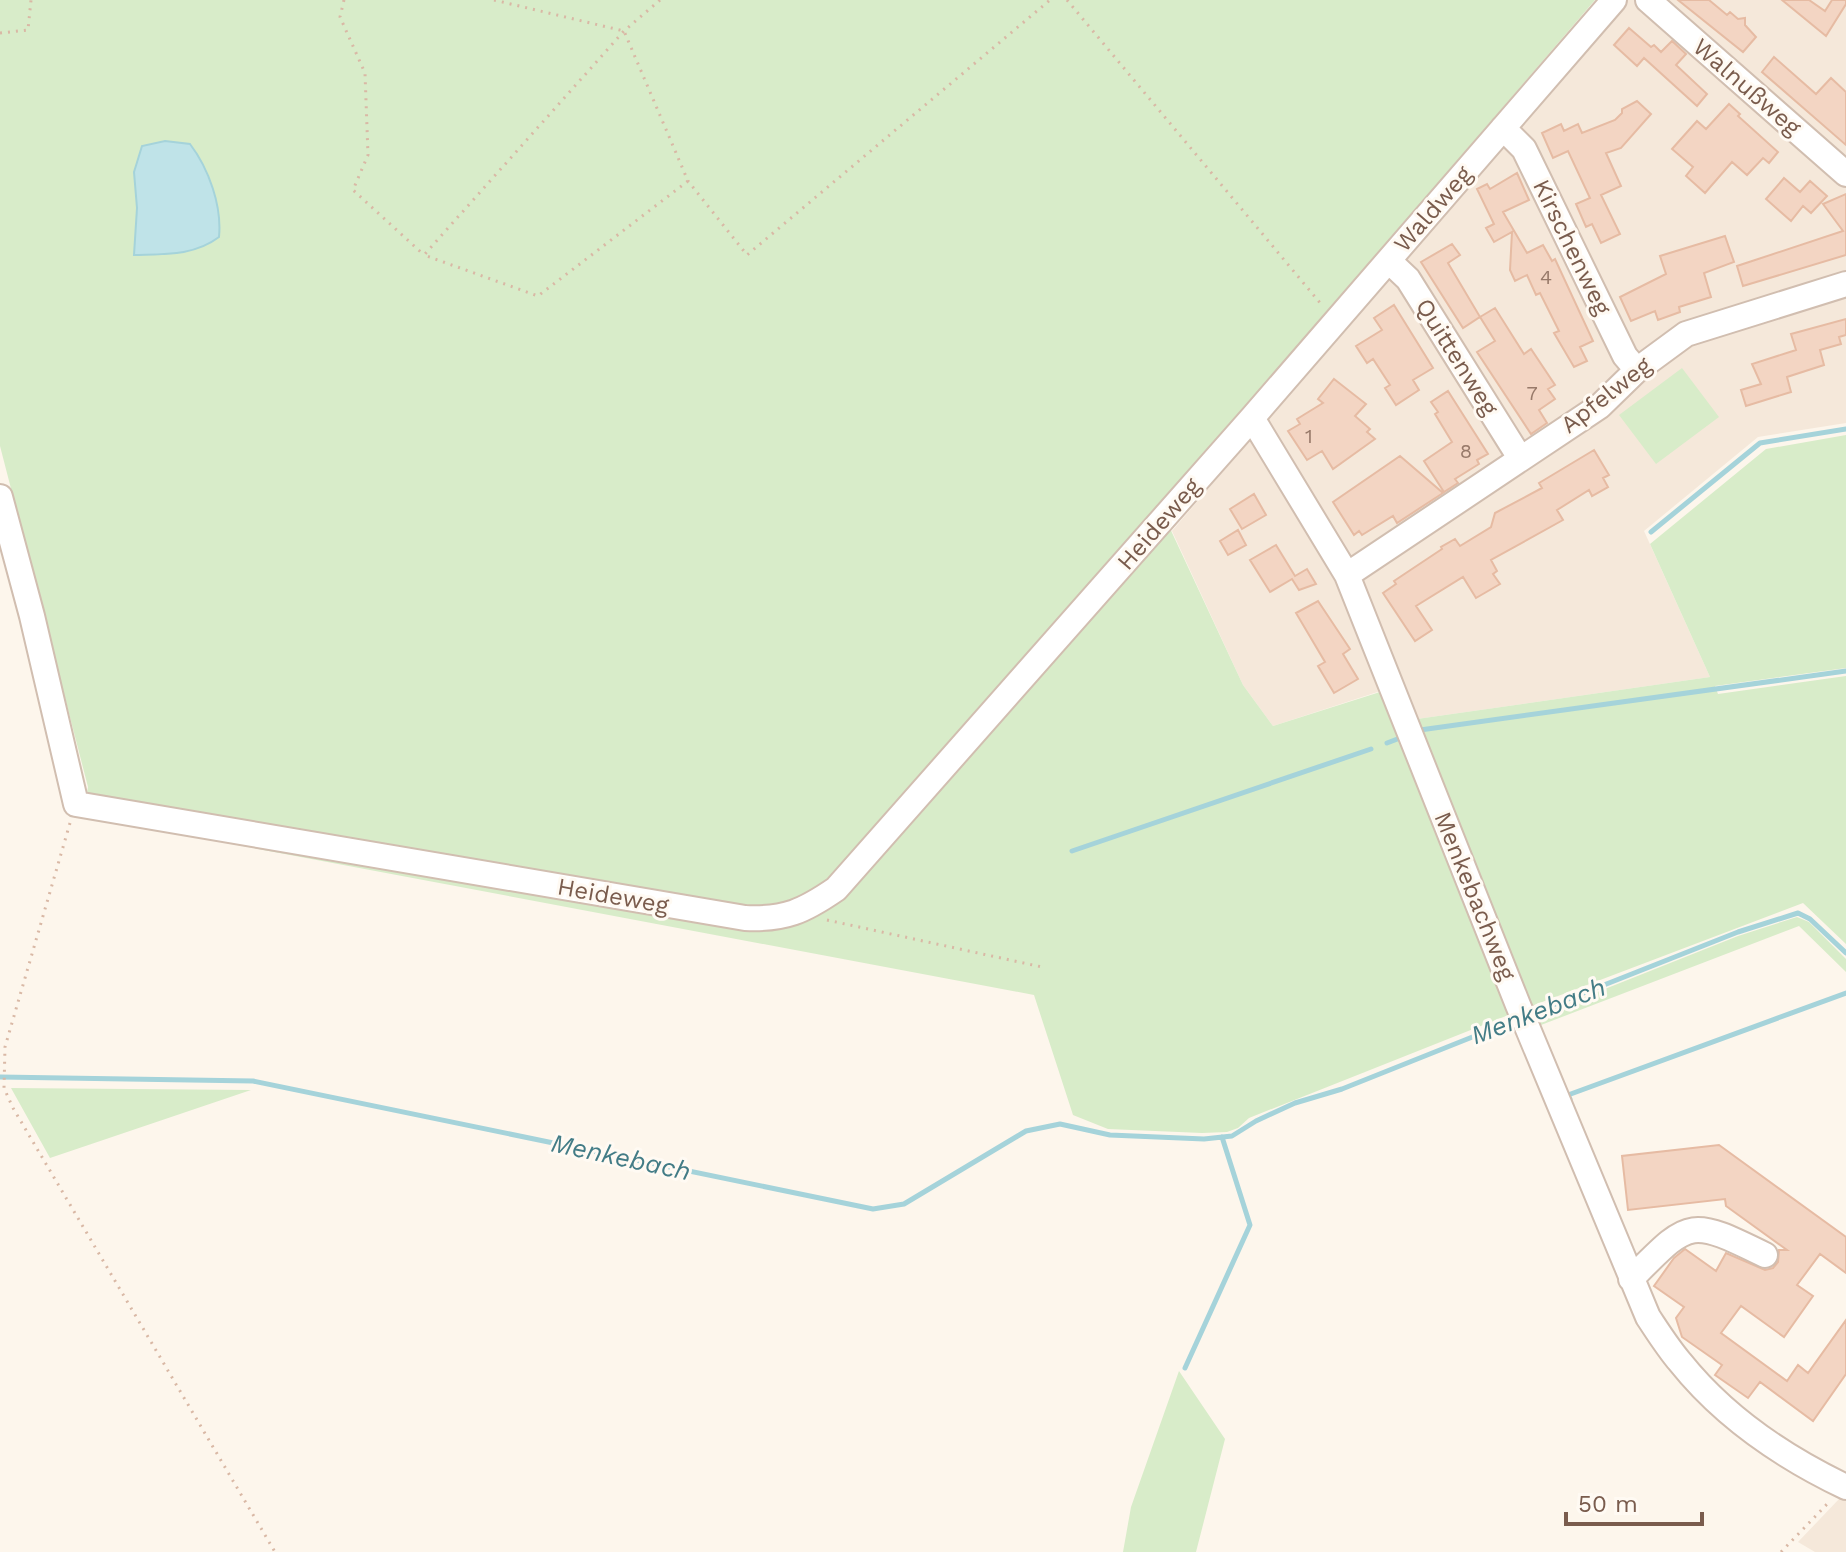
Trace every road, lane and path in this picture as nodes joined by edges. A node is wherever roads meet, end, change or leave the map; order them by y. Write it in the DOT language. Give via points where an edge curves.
graph roads {
  1 [pos="31,0"];
  2 [pos="344,0"];
  3 [pos="494,0"];
  4 [pos="660,0"];
  5 [pos="1050,0"];
  6 [pos="1067,0"];
  7 [pos="1614,0"];
  8 [pos="1648,0"];
  9 [pos="624,31"];
  10 [pos="0,33"];
  11 [pos="1503,128"];
  12 [pos="1846,174"];
  13 [pos="688,181"];
  14 [pos="424,255"];
  15 [pos="1389,261"];
  16 [pos="1846,284"];
  17 [pos="1335,321"];
  18 [pos="1637,370"];
  19 [pos="1252,418"];
  20 [pos="1520,458"];
  21 [pos="0,497"];
  22 [pos="1347,575"];
  23 [pos="76,804"];
  24 [pos="807,909"];
  25 [pos="1042,967"];
  26 [pos="1765,1255"];
  27 [pos="1631,1279"];
  28 [pos="1845,1487"];
  29 [pos="275,1552"];
  30 [pos="1781,1552"];
  1 -- 10 [label="path" via="28,30"];
  2 -- 14 [label="path" via="340,17 365,73 368,155 353,190"];
  3 -- 9 [label="path"];
  4 -- 9 [label="path"];
  5 -- 13 [label="path" via="747,255"];
  6 -- 17 [label="path"];
  7 -- 11 [label="street, Waldweg"];
  8 -- 12 [label="street, Walnußweg"];
  9 -- 13 [label="path"];
  9 -- 14 [label="path"];
  11 -- 15 [label="street, Waldweg"];
  11 -- 18 [label="street, Kirschenweg" via="1524,149 1625,356"];
  13 -- 14 [label="path" via="538,296"];
  15 -- 17 [label="street, Waldweg"];
  15 -- 20 [label="street, Quittenweg" via="1408,279"];
  16 -- 18 [label="street, Apfelweg" via="1686,334"];
  17 -- 19 [label="street, Waldweg"];
  18 -- 20 [label="street, Apfelweg" via="1600,406"];
  19 -- 22 [label="street, Menkebachweg"];
  19 -- 24 [label="street, Heideweg" via="836,889"];
  20 -- 22 [label="street, Apfelweg"];
  21 -- 23 [label="street"];
  22 -- 27 [label="street, Menkebachweg"];
  23 -- 24 [label="street, Heideweg" via="745,918 773,919"];
  23 -- 29 [label="path" via="5,1047 4,1088"];
  24 -- 25 [label="path" via="820,918"];
  26 -- 27 [label="street" via="1726,1235 1696,1229 1673,1237"];
  27 -- 28 [label="street, Menkebachweg" via="1648,1317 1714,1400 1809,1470"];
  28 -- 30 [label="path"];
}
